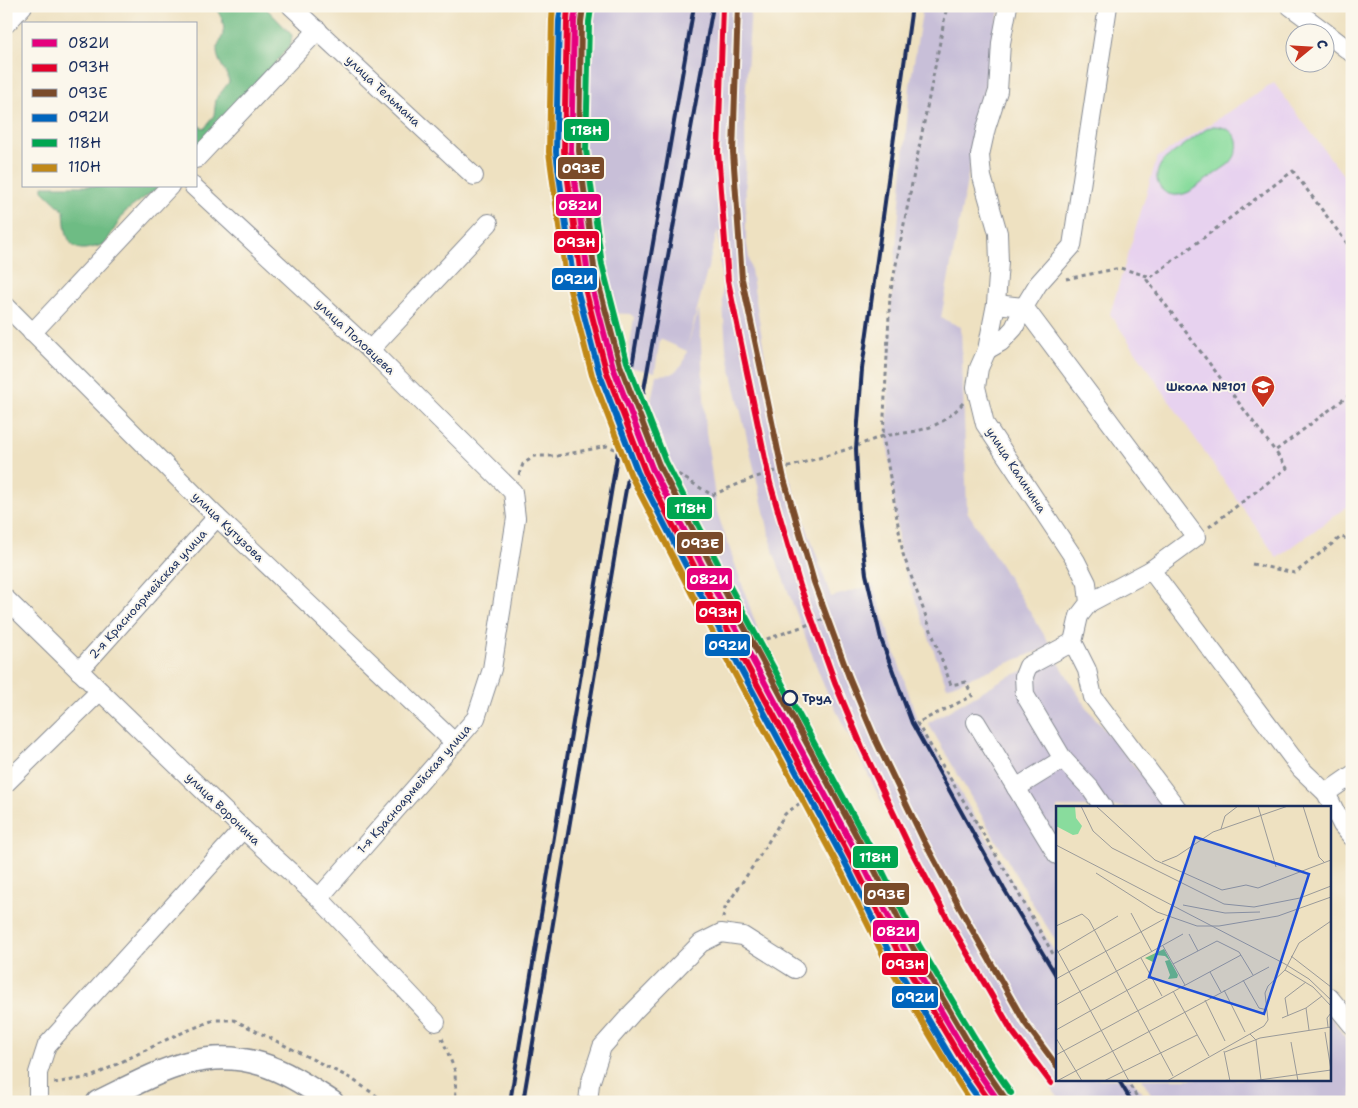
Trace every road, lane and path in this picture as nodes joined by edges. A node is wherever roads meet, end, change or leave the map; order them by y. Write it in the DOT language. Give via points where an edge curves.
graph roads {
  1 [pos="291,6"];
  2 [pos="947,6"];
  3 [pos="1008,6"];
  4 [pos="1108,6"];
  5 [pos="1290,6"];
  6 [pos="1311,22"];
  7 [pos="318,30"];
  8 [pos="1336,41"];
  9 [pos="1352,53"];
  10 [pos="198,157"];
  11 [pos="474,176"];
  12 [pos="168,188"];
  13 [pos="195,188"];
  14 [pos="489,223"];
  15 [pos="1352,250"];
  16 [pos="1151,277"];
  17 [pos="1038,284"];
  18 [pos="996,304"];
  19 [pos="6,306"];
  20 [pos="1024,307"];
  21 [pos="32,333"];
  22 [pos="370,350"];
  23 [pos="987,350"];
  24 [pos="976,387"];
  25 [pos="1352,393"];
  26 [pos="883,436"];
  27 [pos="1274,451"];
  28 [pos="783,468"];
  29 [pos="513,492"];
  30 [pos="217,517"];
  31 [pos="1196,537"];
  32 [pos="1352,540"];
  33 [pos="678,543"];
  34 [pos="1252,564"];
  35 [pos="1151,570"];
  36 [pos="6,599"];
  37 [pos="1089,603"];
  38 [pos="827,618"];
  39 [pos="1073,642"];
  40 [pos="738,653"];
  41 [pos="79,671"];
  42 [pos="100,691"];
  43 [pos="976,722"];
  44 [pos="454,742"];
  45 [pos="1063,760"];
  46 [pos="1352,775"];
  47 [pos="6,784"];
  48 [pos="1016,788"];
  49 [pos="898,792"];
  50 [pos="1326,794"];
  51 [pos="815,795"];
  52 [pos="1102,806"];
  53 [pos="1175,806"];
  54 [pos="243,829"];
  55 [pos="1352,837"];
  56 [pos="1056,853"];
  57 [pos="319,898"];
  58 [pos="883,920"];
  59 [pos="886,926"];
  60 [pos="721,933"];
  61 [pos="1056,960"];
  62 [pos="795,969"];
  63 [pos="1330,998"];
  64 [pos="436,1022"];
  65 [pos="1352,1025"];
  66 [pos="1127,1080"];
  67 [pos="38,1102"];
  68 [pos="98,1102"];
  69 [pos="332,1102"];
  70 [pos="456,1102"];
  71 [pos="588,1102"];
  72 [pos="992,1102"];
  73 [pos="1140,1102"];
  1 -- 7 [label="street, улица Тельмана"];
  2 -- 26 [label="path" via="890,295"];
  3 -- 18 [label="street, улица Калинина" via="1001,43 998,91 980,155 982,177 998,233"];
  4 -- 17 [label="street" via="1072,246"];
  5 -- 6 [label="street"];
  7 -- 10 [label="street"];
  7 -- 11 [label="street, улица Тельмана"];
  8 -- 9 [label="street"];
  12 -- 21 [label="street"];
  13 -- 22 [label="street, улица Половцева"];
  14 -- 22 [label="street"];
  15 -- 16 [label="path" via="1293,171"];
  16 -- 17 [label="path" via="1120,268"];
  16 -- 27 [label="path" via="1147,280"];
  17 -- 20 [label="street"];
  18 -- 20 [label="street"];
  18 -- 23 [label="street, улица Калинина"];
  19 -- 21 [label="street, улица Кутузова"];
  20 -- 23 [label="street" via="1014,328 1001,342"];
  20 -- 31 [label="street"];
  21 -- 30 [label="street, улица Кутузова"];
  22 -- 29 [label="street, улица Половцева"];
  23 -- 24 [label="street, улица Калинина" via="979,368"];
  24 -- 26 [label="path" via="952,416 924,430"];
  24 -- 37 [label="street, улица Калинина" via="985,424 1076,561 1087,583"];
  25 -- 27 [label="path"];
  26 -- 28 [label="path"];
  26 -- 61 [label="path" via="904,554 951,685 966,682 972,696 917,724"];
  27 -- 31 [label="path" via="1287,468"];
  28 -- 29 [label="path" via="712,495 668,468 607,446 556,456 535,456 523,464"];
  28 -- 38 [label="path"];
  29 -- 44 [label="street, 1-я Красноармейская улица" via="516,518 492,669 476,718"];
  30 -- 41 [label="street, 2-я Красноармейская улица"];
  30 -- 44 [label="street, улица Кутузова"];
  31 -- 35 [label="street"];
  32 -- 34 [label="path" via="1341,537 1294,573"];
  33 -- 40 [label="path"];
  35 -- 37 [label="street"];
  35 -- 50 [label="street" via="1301,769"];
  36 -- 41 [label="street, улица Воронина"];
  37 -- 39 [label="street" via="1078,616"];
  38 -- 40 [label="path" via="764,640"];
  38 -- 49 [label="path"];
  39 -- 45 [label="street" via="1028,666 1024,676 1025,695"];
  39 -- 53 [label="street" via="1086,670 1093,697"];
  40 -- 51 [label="path"];
  41 -- 42 [label="street, улица Воронина"];
  42 -- 47 [label="street"];
  42 -- 54 [label="street, улица Воронина"];
  43 -- 48 [label="street"];
  44 -- 57 [label="street, 1-я Красноармейская улица"];
  45 -- 48 [label="street"];
  45 -- 52 [label="street"];
  46 -- 50 [label="street"];
  48 -- 56 [label="street"];
  50 -- 55 [label="street"];
  51 -- 58 [label="path"];
  51 -- 60 [label="path" via="786,814 725,908"];
  54 -- 57 [label="street, улица Воронина"];
  54 -- 67 [label="street" via="47,1045 38,1073"];
  57 -- 64 [label="street, улица Воронина"];
  59 -- 72 [label="path"];
  60 -- 62 [label="street" via="743,936"];
  60 -- 71 [label="street" via="701,943 602,1046"];
  63 -- 65 [label="street"];
  64 -- 70 [label="path" via="456,1071"];
  66 -- 73 [label="path"];
  68 -- 69 [label="main road" via="164,1070 196,1060 226,1057 262,1064 296,1079"];
}
